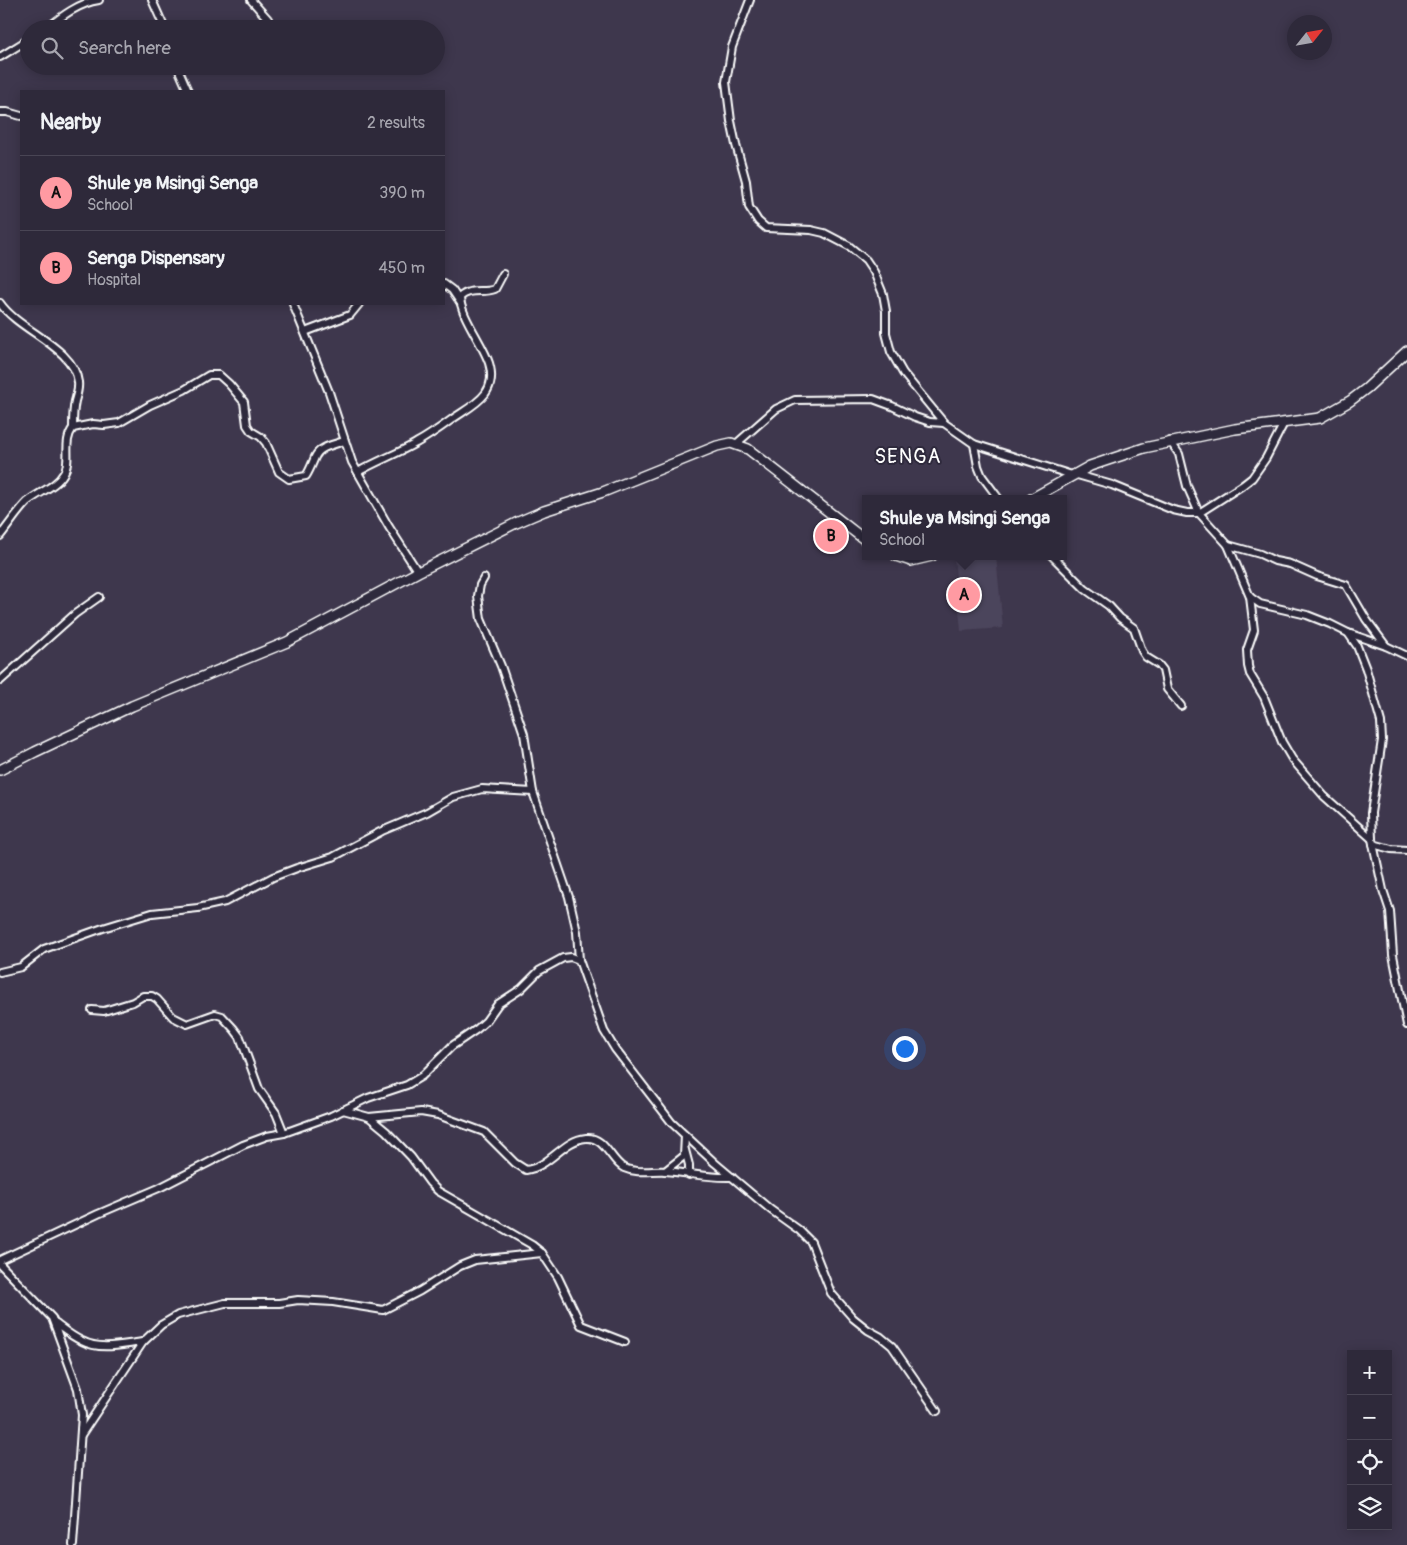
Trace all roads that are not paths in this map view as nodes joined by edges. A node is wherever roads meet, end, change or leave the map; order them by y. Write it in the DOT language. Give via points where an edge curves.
graph roads {
  1 [pos="99,0"];
  2 [pos="152,0"];
  3 [pos="251,0"];
  4 [pos="750,0"];
  5 [pos="268,19"];
  6 [pos="57,20"];
  7 [pos="161,20"];
  8 [pos="20,45"];
  9 [pos="0,57"];
  10 [pos="181,75"];
  11 [pos="188,90"];
  12 [pos="0,112"];
  13 [pos="20,116"];
  14 [pos="503,274"];
  15 [pos="445,285"];
  16 [pos="460,302"];
  17 [pos="0,303"];
  18 [pos="293,305"];
  19 [pos="358,305"];
  20 [pos="305,332"];
  21 [pos="1407,351"];
  22 [pos="944,423"];
  23 [pos="1284,423"];
  24 [pos="73,428"];
  25 [pos="344,441"];
  26 [pos="1170,441"];
  27 [pos="736,444"];
  28 [pos="974,444"];
  29 [pos="358,472"];
  30 [pos="1073,474"];
  31 [pos="996,495"];
  32 [pos="1038,495"];
  33 [pos="1199,513"];
  34 [pos="0,536"];
  35 [pos="862,538"];
  36 [pos="1228,545"];
  37 [pos="1056,560"];
  38 [pos="418,572"];
  39 [pos="484,578"];
  40 [pos="99,597"];
  41 [pos="1250,597"];
  42 [pos="1348,633"];
  43 [pos="1386,646"];
  44 [pos="1407,656"];
  45 [pos="0,682"];
  46 [pos="1181,706"];
  47 [pos="0,770"];
  48 [pos="533,792"];
  49 [pos="1373,841"];
  50 [pos="1407,850"];
  51 [pos="579,960"];
  52 [pos="0,972"];
  53 [pos="92,1010"];
  54 [pos="1407,1025"];
  55 [pos="342,1110"];
  56 [pos="369,1117"];
  57 [pos="284,1133"];
  58 [pos="685,1136"];
  59 [pos="685,1149"];
  60 [pos="665,1171"];
  61 [pos="689,1175"];
  62 [pos="732,1176"];
  63 [pos="542,1253"];
  64 [pos="0,1260"];
  65 [pos="0,1264"];
  66 [pos="56,1324"];
  67 [pos="144,1342"];
  68 [pos="625,1342"];
  69 [pos="937,1411"];
  70 [pos="81,1436"];
  71 [pos="73,1545"];
  1 -- 6 [label="street"];
  2 -- 7 [label="street"];
  3 -- 5 [label="street"];
  4 -- 22 [label="street" via="732,47 726,82 749,207 766,228 824,233 849,246 866,260 883,294 891,352 903,373"];
  8 -- 9 [label="street"];
  10 -- 11 [label="street"];
  12 -- 13 [label="street"];
  14 -- 16 [label="street" via="495,289 468,291 460,297"];
  15 -- 16 [label="street"];
  16 -- 29 [label="street" via="489,363 491,381 485,394 479,402 443,427"];
  17 -- 24 [label="street" via="26,329 60,352 75,371 78,385"];
  18 -- 20 [label="street"];
  19 -- 20 [label="street" via="350,315"];
  20 -- 25 [label="street" via="330,392"];
  21 -- 23 [label="street" via="1350,401 1320,418"];
  22 -- 27 [label="street" via="915,417 873,399 795,400 776,410"];
  22 -- 28 [label="street"];
  23 -- 26 [label="street"];
  23 -- 33 [label="street" via="1252,478"];
  24 -- 25 [label="street" via="119,423 211,374 219,375 244,402 247,425 266,443 279,472 289,480 306,476 322,449"];
  24 -- 34 [label="street" via="67,440 67,462 63,474 56,483 26,504"];
  25 -- 29 [label="street"];
  26 -- 30 [label="street" via="1106,460"];
  26 -- 33 [label="street" via="1179,454 1187,486"];
  27 -- 35 [label="street" via="748,449"];
  27 -- 38 [label="street" via="717,446 516,523"];
  28 -- 30 [label="street"];
  28 -- 31 [label="street" via="982,476"];
  29 -- 38 [label="street"];
  30 -- 32 [label="street"];
  30 -- 33 [label="street" via="1173,510"];
  33 -- 36 [label="street"];
  36 -- 41 [label="street"];
  36 -- 43 [label="street" via="1346,585"];
  37 -- 46 [label="street" via="1085,589 1134,628 1142,651 1163,670 1167,689"];
  38 -- 47 [label="street" via="287,642 132,706"];
  39 -- 48 [label="street" via="478,596 481,619 524,734"];
  40 -- 45 [label="street" via="74,614"];
  41 -- 42 [label="street" via="1260,604 1307,615"];
  41 -- 49 [label="street" via="1254,630 1247,650 1248,666 1282,742 1292,759 1324,796"];
  42 -- 43 [label="street"];
  42 -- 49 [label="street" via="1366,669 1381,722 1382,740 1371,813"];
  43 -- 44 [label="street"];
  48 -- 51 [label="street" via="569,897"];
  48 -- 52 [label="street" via="482,789 453,797 333,857 273,877 225,902 152,913 119,923 44,950 22,967"];
  49 -- 50 [label="street" via="1391,849"];
  49 -- 54 [label="street" via="1390,911 1394,955"];
  51 -- 55 [label="street" via="563,958 539,971 521,989 498,1004 477,1029 443,1054 415,1081"];
  51 -- 58 [label="street" via="611,1043"];
  53 -- 57 [label="street" via="104,1011 143,996 152,996 173,1017 187,1024 215,1014 222,1016 240,1037 259,1089 276,1113"];
  55 -- 56 [label="street"];
  55 -- 57 [label="street"];
  56 -- 60 [label="street" via="422,1112 438,1115 484,1132 515,1164 526,1170 543,1165 588,1137 605,1147 622,1168"];
  56 -- 63 [label="street" via="398,1144 438,1191"];
  57 -- 64 [label="street" via="243,1145 176,1180"];
  58 -- 59 [label="street"];
  58 -- 62 [label="street"];
  59 -- 60 [label="street" via="684,1156"];
  59 -- 61 [label="street"];
  60 -- 61 [label="street"];
  61 -- 62 [label="street"];
  62 -- 69 [label="street" via="811,1242 831,1292 854,1318 892,1346"];
  63 -- 67 [label="street" via="475,1260 383,1310 312,1300 225,1303 170,1320"];
  63 -- 68 [label="street" via="558,1277 581,1325"];
  65 -- 66 [label="street"];
  66 -- 67 [label="street" via="94,1345 120,1346"];
  66 -- 70 [label="street" via="78,1389"];
  67 -- 70 [label="street"];
  70 -- 71 [label="street"];
}
